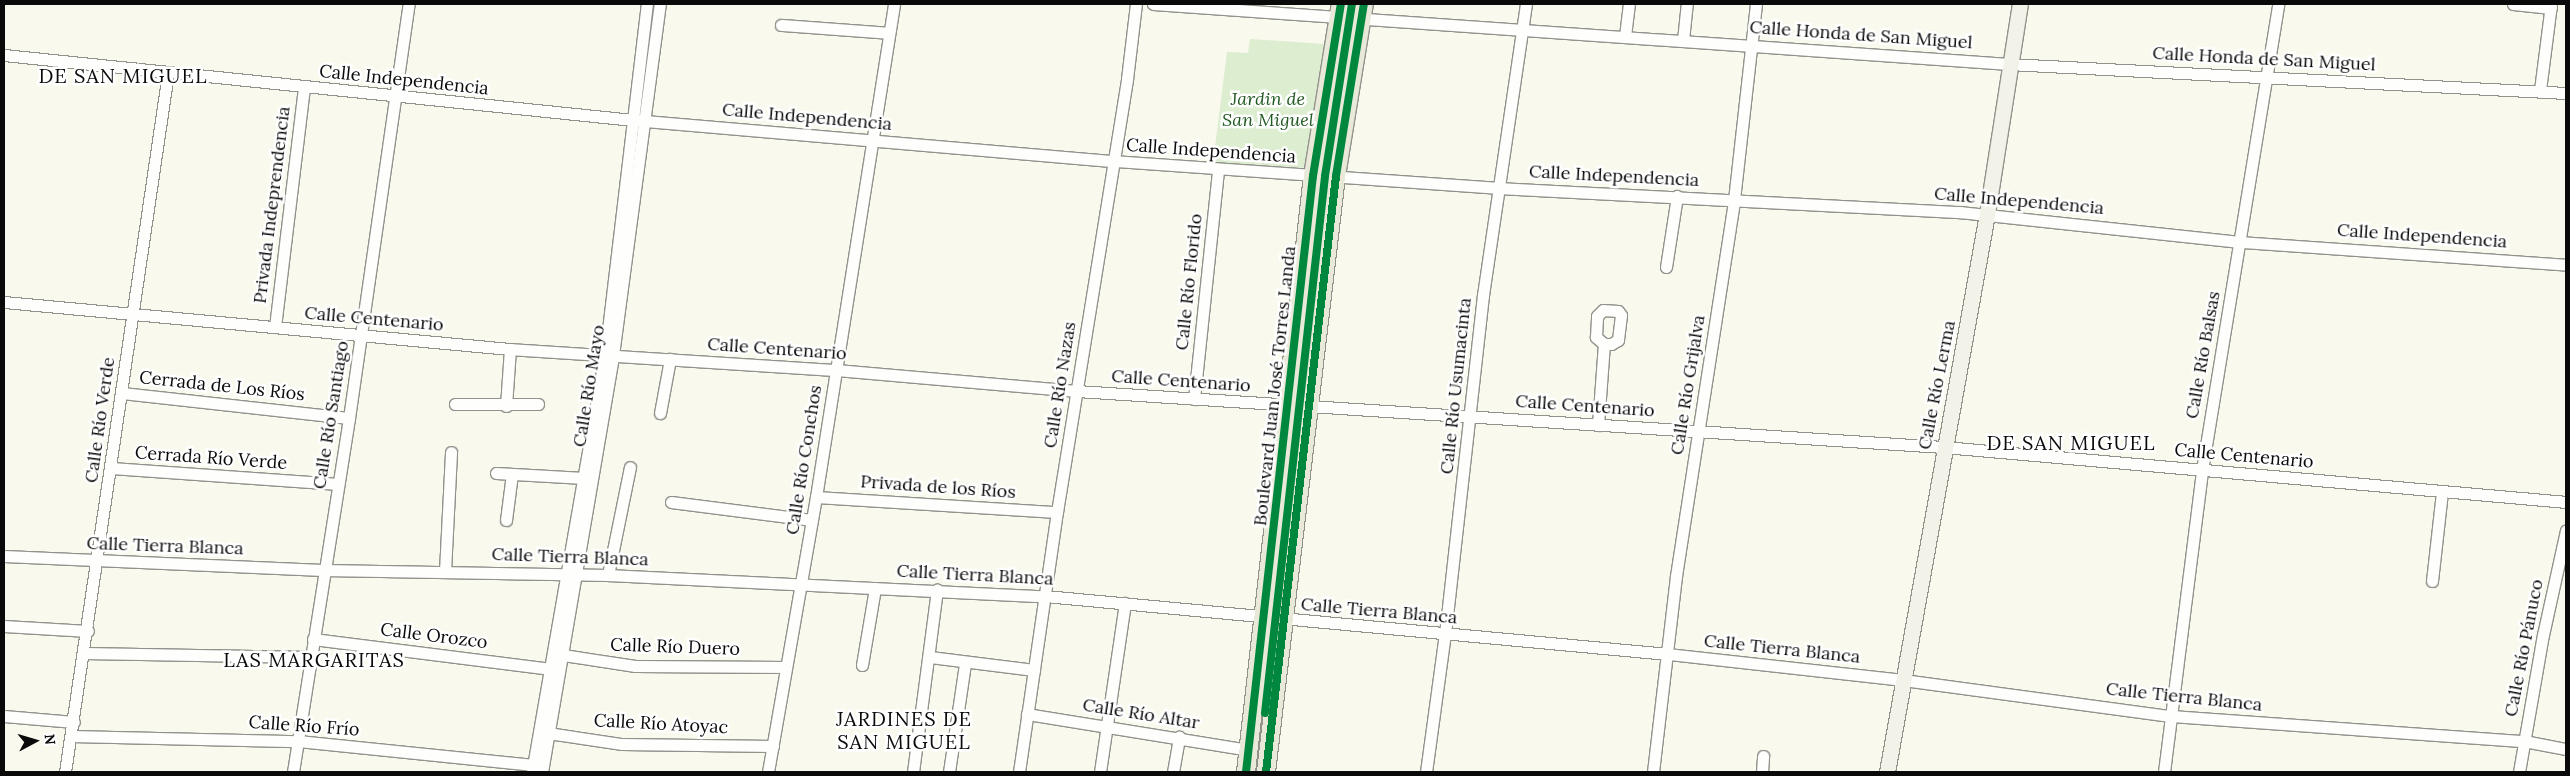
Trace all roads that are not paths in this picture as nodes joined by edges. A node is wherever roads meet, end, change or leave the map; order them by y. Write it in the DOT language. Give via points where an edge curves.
graph roads {
  1 [pos="409,4"];
  2 [pos="647,4"];
  3 [pos="660,4"];
  4 [pos="894,4"];
  5 [pos="1136,4"];
  6 [pos="1153,4"];
  7 [pos="1526,4"];
  8 [pos="1629,4"];
  9 [pos="1688,4"];
  10 [pos="1756,4"];
  11 [pos="2020,4"];
  12 [pos="2278,4"];
  13 [pos="2513,4"];
  14 [pos="2551,6"];
  15 [pos="1340,10"];
  16 [pos="1362,12"];
  17 [pos="781,25"];
  18 [pos="1522,31"];
  19 [pos="889,33"];
  20 [pos="1625,36"];
  21 [pos="1683,40"];
  22 [pos="1752,46"];
  23 [pos="4,55"];
  24 [pos="2009,64"];
  25 [pos="168,73"];
  26 [pos="2267,78"];
  27 [pos="304,88"];
  28 [pos="2540,90"];
  29 [pos="2566,93"];
  30 [pos="396,97"];
  31 [pos="639,121"];
  32 [pos="872,140"];
  33 [pos="1114,161"];
  34 [pos="1218,169"];
  35 [pos="1313,176"];
  36 [pos="1336,176"];
  37 [pos="1498,188"];
  38 [pos="1677,196"];
  39 [pos="1734,200"];
  40 [pos="1988,214"];
  41 [pos="2241,242"];
  42 [pos="2566,265"];
  43 [pos="1666,268"];
  44 [pos="4,302"];
  45 [pos="132,313"];
  46 [pos="275,327"];
  47 [pos="361,335"];
  48 [pos="1604,344"];
  49 [pos="510,349"];
  50 [pos="608,355"];
  51 [pos="670,359"];
  52 [pos="836,370"];
  53 [pos="1077,391"];
  54 [pos="122,393"];
  55 [pos="1194,399"];
  56 [pos="455,404"];
  57 [pos="538,404"];
  58 [pos="1288,405"];
  59 [pos="506,406"];
  60 [pos="1308,407"];
  61 [pos="660,414"];
  62 [pos="1471,416"];
  63 [pos="349,418"];
  64 [pos="1598,425"];
  65 [pos="1698,431"];
  66 [pos="1944,447"];
  67 [pos="451,452"];
  68 [pos="630,467"];
  69 [pos="111,468"];
  70 [pos="2202,470"];
  71 [pos="496,473"];
  72 [pos="512,474"];
  73 [pos="584,478"];
  74 [pos="338,484"];
  75 [pos="2442,492"];
  76 [pos="816,497"];
  77 [pos="671,502"];
  78 [pos="2566,502"];
  79 [pos="1057,512"];
  80 [pos="506,520"];
  81 [pos="812,520"];
  82 [pos="2566,530"];
  83 [pos="4,556"];
  84 [pos="98,561"];
  85 [pos="323,570"];
  86 [pos="445,571"];
  87 [pos="572,574"];
  88 [pos="608,575"];
  89 [pos="2432,581"];
  90 [pos="800,582"];
  91 [pos="875,588"];
  92 [pos="938,590"];
  93 [pos="1045,596"];
  94 [pos="1125,603"];
  95 [pos="1265,618"];
  96 [pos="1284,620"];
  97 [pos="4,626"];
  98 [pos="88,631"];
  99 [pos="1445,634"];
  100 [pos="313,639"];
  101 [pos="84,653"];
  102 [pos="1668,654"];
  103 [pos="563,655"];
  104 [pos="310,657"];
  105 [pos="930,657"];
  106 [pos="965,663"];
  107 [pos="862,665"];
  108 [pos="786,667"];
  109 [pos="551,669"];
  110 [pos="1034,670"];
  111 [pos="1902,680"];
  112 [pos="1027,714"];
  113 [pos="4,716"];
  114 [pos="2171,716"];
  115 [pos="74,722"];
  116 [pos="1107,728"];
  117 [pos="548,733"];
  118 [pos="71,736"];
  119 [pos="1179,737"];
  120 [pos="2524,740"];
  121 [pos="298,741"];
  122 [pos="773,746"];
  123 [pos="2566,749"];
  124 [pos="1249,750"];
  125 [pos="1763,756"];
  126 [pos="536,770"];
  127 [pos="65,772"];
  128 [pos="293,772"];
  129 [pos="768,772"];
  130 [pos="913,772"];
  131 [pos="949,772"];
  132 [pos="1019,772"];
  133 [pos="1100,772"];
  134 [pos="1173,772"];
  135 [pos="1246,772"];
  136 [pos="1266,772"];
  137 [pos="1426,772"];
  138 [pos="1653,772"];
  139 [pos="1762,772"];
  140 [pos="1887,772"];
  141 [pos="2164,772"];
  142 [pos="2520,772"];
  1 -- 30 [label="street, Calle Río Santiago"];
  2 -- 31 [label="street, Calle Río Mayo"];
  3 -- 31 [label="street, Calle Río Mayo"];
  4 -- 19 [label="street, Calle Río Conchos"];
  5 -- 33 [label="street, Calle Río Nazas"];
  6 -- 15 [label="street, Calle Honda de San Miguel"];
  7 -- 18 [label="street, Calle Río Usumacinta"];
  8 -- 20 [label="street"];
  9 -- 21 [label="street"];
  10 -- 22 [label="street, Calle Río Grijalva"];
  11 -- 24 [label="street, Calle Río Lerma"];
  12 -- 26 [label="street, Calle Río Balsas"];
  13 -- 14 [label="street"];
  14 -- 28 [label="street"];
  15 -- 16 [label="street, Calle Honda de San Miguel"];
  15 -- 35 [label="main road, Boulevard Juan José Torres Landa"];
  16 -- 18 [label="street, Calle Honda de San Miguel"];
  16 -- 36 [label="main road, Boulevard Juan José Torres Landa"];
  17 -- 19 [label="street"];
  18 -- 20 [label="street, Calle Honda de San Miguel"];
  18 -- 37 [label="street, Calle Río Usumacinta"];
  19 -- 32 [label="street, Calle Río Conchos"];
  20 -- 21 [label="street, Calle Honda de San Miguel"];
  21 -- 22 [label="street, Calle Honda de San Miguel"];
  22 -- 24 [label="street, Calle Honda de San Miguel"];
  22 -- 39 [label="street, Calle Río Grijalva"];
  23 -- 25 [label="street, Calle Independencia"];
  24 -- 26 [label="street, Calle Honda de San Miguel"];
  24 -- 40 [label="street, Calle Río Lerma"];
  25 -- 27 [label="street, Calle Independencia"];
  25 -- 45 [label="street, Calle Río Verde"];
  26 -- 28 [label="street, Calle Honda de San Miguel"];
  26 -- 41 [label="street, Calle Río Balsas"];
  27 -- 30 [label="street, Calle Independencia"];
  27 -- 46 [label="street, Privada Indeprendencia"];
  28 -- 29 [label="street, Calle Honda de San Miguel"];
  30 -- 31 [label="street, Calle Independencia"];
  30 -- 47 [label="street, Calle Río Santiago"];
  31 -- 32 [label="street, Calle Independencia"];
  31 -- 50 [label="street, Calle Río Mayo"];
  32 -- 33 [label="street, Calle Independencia"];
  32 -- 52 [label="street, Calle Río Conchos"];
  33 -- 34 [label="street, Calle Independencia"];
  33 -- 53 [label="street, Calle Río Nazas"];
  34 -- 35 [label="street, Calle Independencia"];
  34 -- 55 [label="street, Calle Río Florido"];
  35 -- 36 [label="street, Calle Independencia"];
  35 -- 58 [label="main road, Boulevard Juan José Torres Landa"];
  36 -- 37 [label="street, Calle Independencia"];
  36 -- 60 [label="main road, Boulevard Juan José Torres Landa"];
  37 -- 38 [label="street, Calle Independencia"];
  37 -- 62 [label="street, Calle Río Usumacinta"];
  38 -- 39 [label="street, Calle Independencia"];
  38 -- 43 [label="street"];
  39 -- 40 [label="street, Calle Independencia"];
  39 -- 65 [label="street, Calle Río Grijalva"];
  40 -- 41 [label="street, Calle Independencia"];
  40 -- 66 [label="street, Calle Río Lerma"];
  41 -- 42 [label="street, Calle Independencia"];
  41 -- 70 [label="street, Calle Río Balsas"];
  44 -- 45 [label="street, Calle Centenario"];
  45 -- 46 [label="street, Calle Centenario"];
  45 -- 54 [label="street, Calle Río Verde"];
  46 -- 47 [label="street, Calle Centenario"];
  47 -- 49 [label="street, Calle Centenario"];
  47 -- 63 [label="street, Calle Río Santiago"];
  48 -- 64 [label="street"];
  49 -- 50 [label="street, Calle Centenario"];
  49 -- 59 [label="street"];
  50 -- 51 [label="street, Calle Centenario"];
  50 -- 73 [label="street, Calle Río Mayo"];
  50 -- 87 [label="street, Calle Río Mayo"];
  51 -- 52 [label="street, Calle Centenario"];
  51 -- 61 [label="street"];
  52 -- 53 [label="street, Calle Centenario"];
  52 -- 76 [label="street, Calle Río Conchos"];
  53 -- 55 [label="street, Calle Centenario"];
  53 -- 79 [label="street, Calle Río Nazas"];
  54 -- 63 [label="street, Cerrada de Los Ríos"];
  54 -- 69 [label="street, Calle Río Verde"];
  55 -- 58 [label="street, Calle Centenario"];
  56 -- 59 [label="street"];
  57 -- 59 [label="street"];
  58 -- 60 [label="street, Calle Centenario"];
  58 -- 95 [label="main road, Boulevard Juan José Torres Landa"];
  60 -- 62 [label="street, Calle Centenario"];
  60 -- 96 [label="main road, Boulevard Juan José Torres Landa"];
  62 -- 64 [label="street, Calle Centenario"];
  62 -- 99 [label="street, Calle Río Usumacinta"];
  63 -- 74 [label="street, Calle Río Santiago"];
  64 -- 65 [label="street, Calle Centenario"];
  65 -- 66 [label="street, Calle Centenario"];
  65 -- 102 [label="street, Calle Río Grijalva"];
  66 -- 70 [label="street, Calle Centenario"];
  66 -- 111 [label="street, Calle Río Lerma"];
  67 -- 86 [label="street"];
  68 -- 88 [label="street"];
  69 -- 74 [label="street, Cerrada Río Verde"];
  69 -- 84 [label="street, Calle Río Verde"];
  70 -- 75 [label="street, Calle Centenario"];
  70 -- 114 [label="street, Calle Río Balsas"];
  71 -- 72 [label="street"];
  72 -- 73 [label="street"];
  72 -- 80 [label="street"];
  73 -- 87 [label="street, Calle Río Mayo"];
  74 -- 85 [label="street, Calle Río Santiago"];
  75 -- 78 [label="street, Calle Centenario"];
  75 -- 89 [label="street"];
  76 -- 79 [label="street, Privada de los Ríos"];
  76 -- 81 [label="street, Calle Río Conchos"];
  77 -- 81 [label="street"];
  79 -- 93 [label="street, Calle Río Nazas"];
  81 -- 90 [label="street, Calle Río Conchos"];
  82 -- 120 [label="street, Calle Río Pánuco"];
  83 -- 84 [label="street, Calle Tierra Blanca"];
  84 -- 85 [label="street, Calle Tierra Blanca"];
  84 -- 98 [label="street, Calle Río Verde"];
  85 -- 86 [label="street, Calle Tierra Blanca"];
  85 -- 100 [label="street, Calle Río Santiago"];
  86 -- 87 [label="street, Calle Tierra Blanca"];
  87 -- 88 [label="street, Calle Tierra Blanca"];
  87 -- 103 [label="street, Calle Río Mayo"];
  87 -- 109 [label="street, Calle Río Mayo"];
  88 -- 90 [label="street, Calle Tierra Blanca"];
  90 -- 91 [label="street, Calle Tierra Blanca"];
  90 -- 108 [label="street, Calle Río Conchos"];
  91 -- 92 [label="street, Calle Tierra Blanca"];
  91 -- 107 [label="street"];
  92 -- 93 [label="street, Calle Tierra Blanca"];
  92 -- 105 [label="street"];
  93 -- 94 [label="street, Calle Tierra Blanca"];
  93 -- 110 [label="street, Calle Río Nazas"];
  94 -- 95 [label="street, Calle Tierra Blanca"];
  94 -- 116 [label="street"];
  95 -- 96 [label="street, Calle Tierra Blanca"];
  95 -- 124 [label="main road, Boulevard Juan José Torres Landa"];
  96 -- 99 [label="street, Calle Tierra Blanca"];
  96 -- 136 [label="main road, Boulevard Juan José Torres Landa"];
  97 -- 98 [label="street"];
  98 -- 101 [label="street, Calle Río Verde"];
  99 -- 102 [label="street, Calle Tierra Blanca"];
  99 -- 137 [label="street, Calle Río Usumacinta"];
  100 -- 104 [label="street, Calle Río Santiago"];
  100 -- 109 [label="street, Calle Orozco"];
  101 -- 104 [label="street"];
  101 -- 115 [label="street, Calle Río Verde"];
  102 -- 111 [label="street, Calle Tierra Blanca"];
  102 -- 138 [label="street, Calle Río Grijalva"];
  103 -- 108 [label="street, Calle Río Duero" via="634,666"];
  103 -- 117 [label="street, Calle Río Mayo"];
  104 -- 121 [label="street, Calle Río Santiago"];
  105 -- 106 [label="street"];
  105 -- 130 [label="street"];
  106 -- 110 [label="street"];
  106 -- 131 [label="street"];
  108 -- 122 [label="street, Calle Río Conchos"];
  109 -- 126 [label="street, Calle Río Mayo"];
  110 -- 112 [label="street, Calle Río Nazas"];
  111 -- 114 [label="street, Calle Tierra Blanca"];
  111 -- 140 [label="street, Calle Río Lerma"];
  112 -- 116 [label="street, Calle Río Altar"];
  112 -- 132 [label="street, Calle Río Nazas"];
  113 -- 115 [label="street"];
  114 -- 120 [label="street, Calle Tierra Blanca"];
  114 -- 141 [label="street, Calle Río Balsas"];
  115 -- 118 [label="street, Calle Río Verde"];
  116 -- 119 [label="street, Calle Río Altar"];
  116 -- 133 [label="street"];
  117 -- 122 [label="street, Calle Río Atoyac" via="622,744"];
  117 -- 126 [label="street, Calle Río Mayo"];
  118 -- 121 [label="street, Calle Río Frío"];
  118 -- 127 [label="street, Calle Río Verde"];
  119 -- 124 [label="street, Calle Río Altar"];
  119 -- 134 [label="street"];
  120 -- 123 [label="street, Calle Tierra Blanca"];
  120 -- 142 [label="street, Calle Río Pánuco"];
  121 -- 126 [label="street, Calle Río Frío"];
  121 -- 128 [label="street, Calle Río Santiago"];
  122 -- 129 [label="street, Calle Río Conchos"];
  124 -- 135 [label="main road, Boulevard Juan José Torres Landa"];
  125 -- 139 [label="street"];
}
